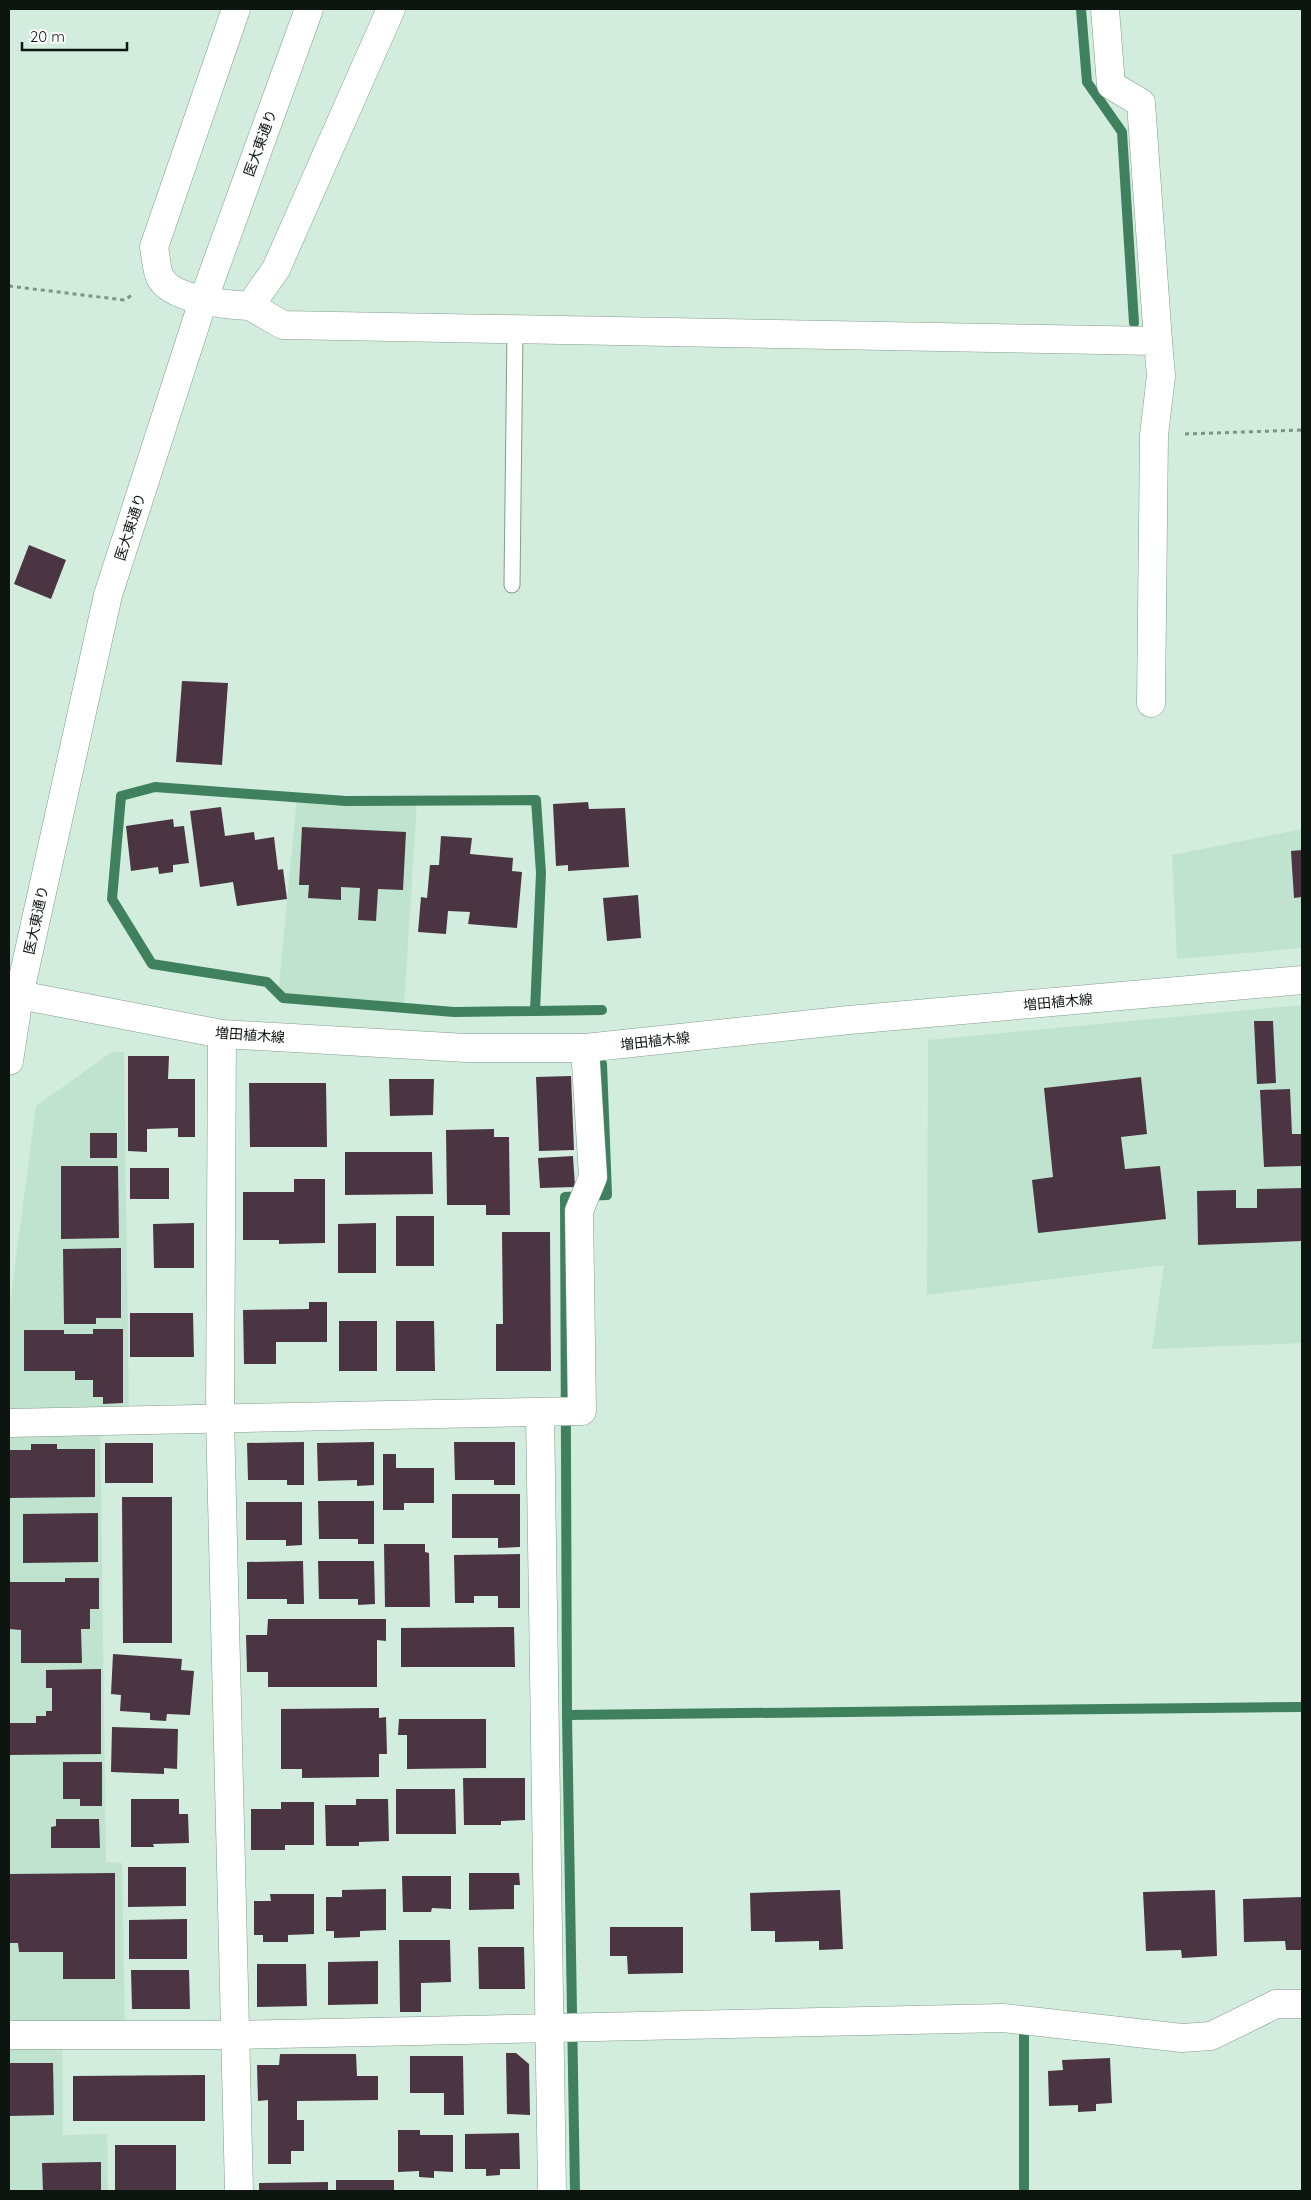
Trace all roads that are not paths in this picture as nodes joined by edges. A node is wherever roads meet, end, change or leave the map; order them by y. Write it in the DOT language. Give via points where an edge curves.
graph roads {
  1 [pos="236,9"];
  2 [pos="309,9"];
  3 [pos="391,9"];
  4 [pos="1105,9"];
  5 [pos="203,301"];
  6 [pos="250,306"];
  7 [pos="515,329"];
  8 [pos="1158,341"];
  9 [pos="512,584"];
  10 [pos="1151,703"];
  11 [pos="1302,980"];
  12 [pos="14,994"];
  13 [pos="222,1034"];
  14 [pos="585,1048"];
  15 [pos="9,1061"];
  16 [pos="545,1412"];
  17 [pos="220,1419"];
  18 [pos="9,1423"];
  19 [pos="1302,2004"];
  20 [pos="566,2027"];
  21 [pos="9,2035"];
  22 [pos="235,2035"];
  23 [pos="239,2191"];
  24 [pos="552,2191"];
  1 -- 5 [label="street" via="154,247 160,278 174,290"];
  2 -- 5 [label="street, 医大東通り"];
  3 -- 6 [label="street" via="276,269"];
  4 -- 8 [label="street" via="1111,85 1141,103"];
  5 -- 6 [label="street"];
  5 -- 12 [label="street, 医大東通り" via="108,595"];
  6 -- 7 [label="street" via="283,325"];
  7 -- 8 [label="street"];
  7 -- 9 [label="lane"];
  8 -- 10 [label="street" via="1161,376 1154,435"];
  11 -- 14 [label="street, 増田植木線" via="848,1020"];
  12 -- 13 [label="street, 増田植木線"];
  12 -- 15 [label="street, 医大東通り"];
  13 -- 14 [label="street, 増田植木線" via="466,1048"];
  13 -- 17 [label="street"];
  14 -- 16 [label="street" via="593,1177 579,1210 582,1411"];
  16 -- 17 [label="street"];
  16 -- 20 [label="street"];
  17 -- 18 [label="street"];
  17 -- 22 [label="street"];
  19 -- 20 [label="street" via="1276,2004 1211,2036 1182,2038 1003,2018"];
  20 -- 22 [label="street"];
  20 -- 24 [label="street"];
  21 -- 22 [label="street"];
  22 -- 23 [label="street"];
}
